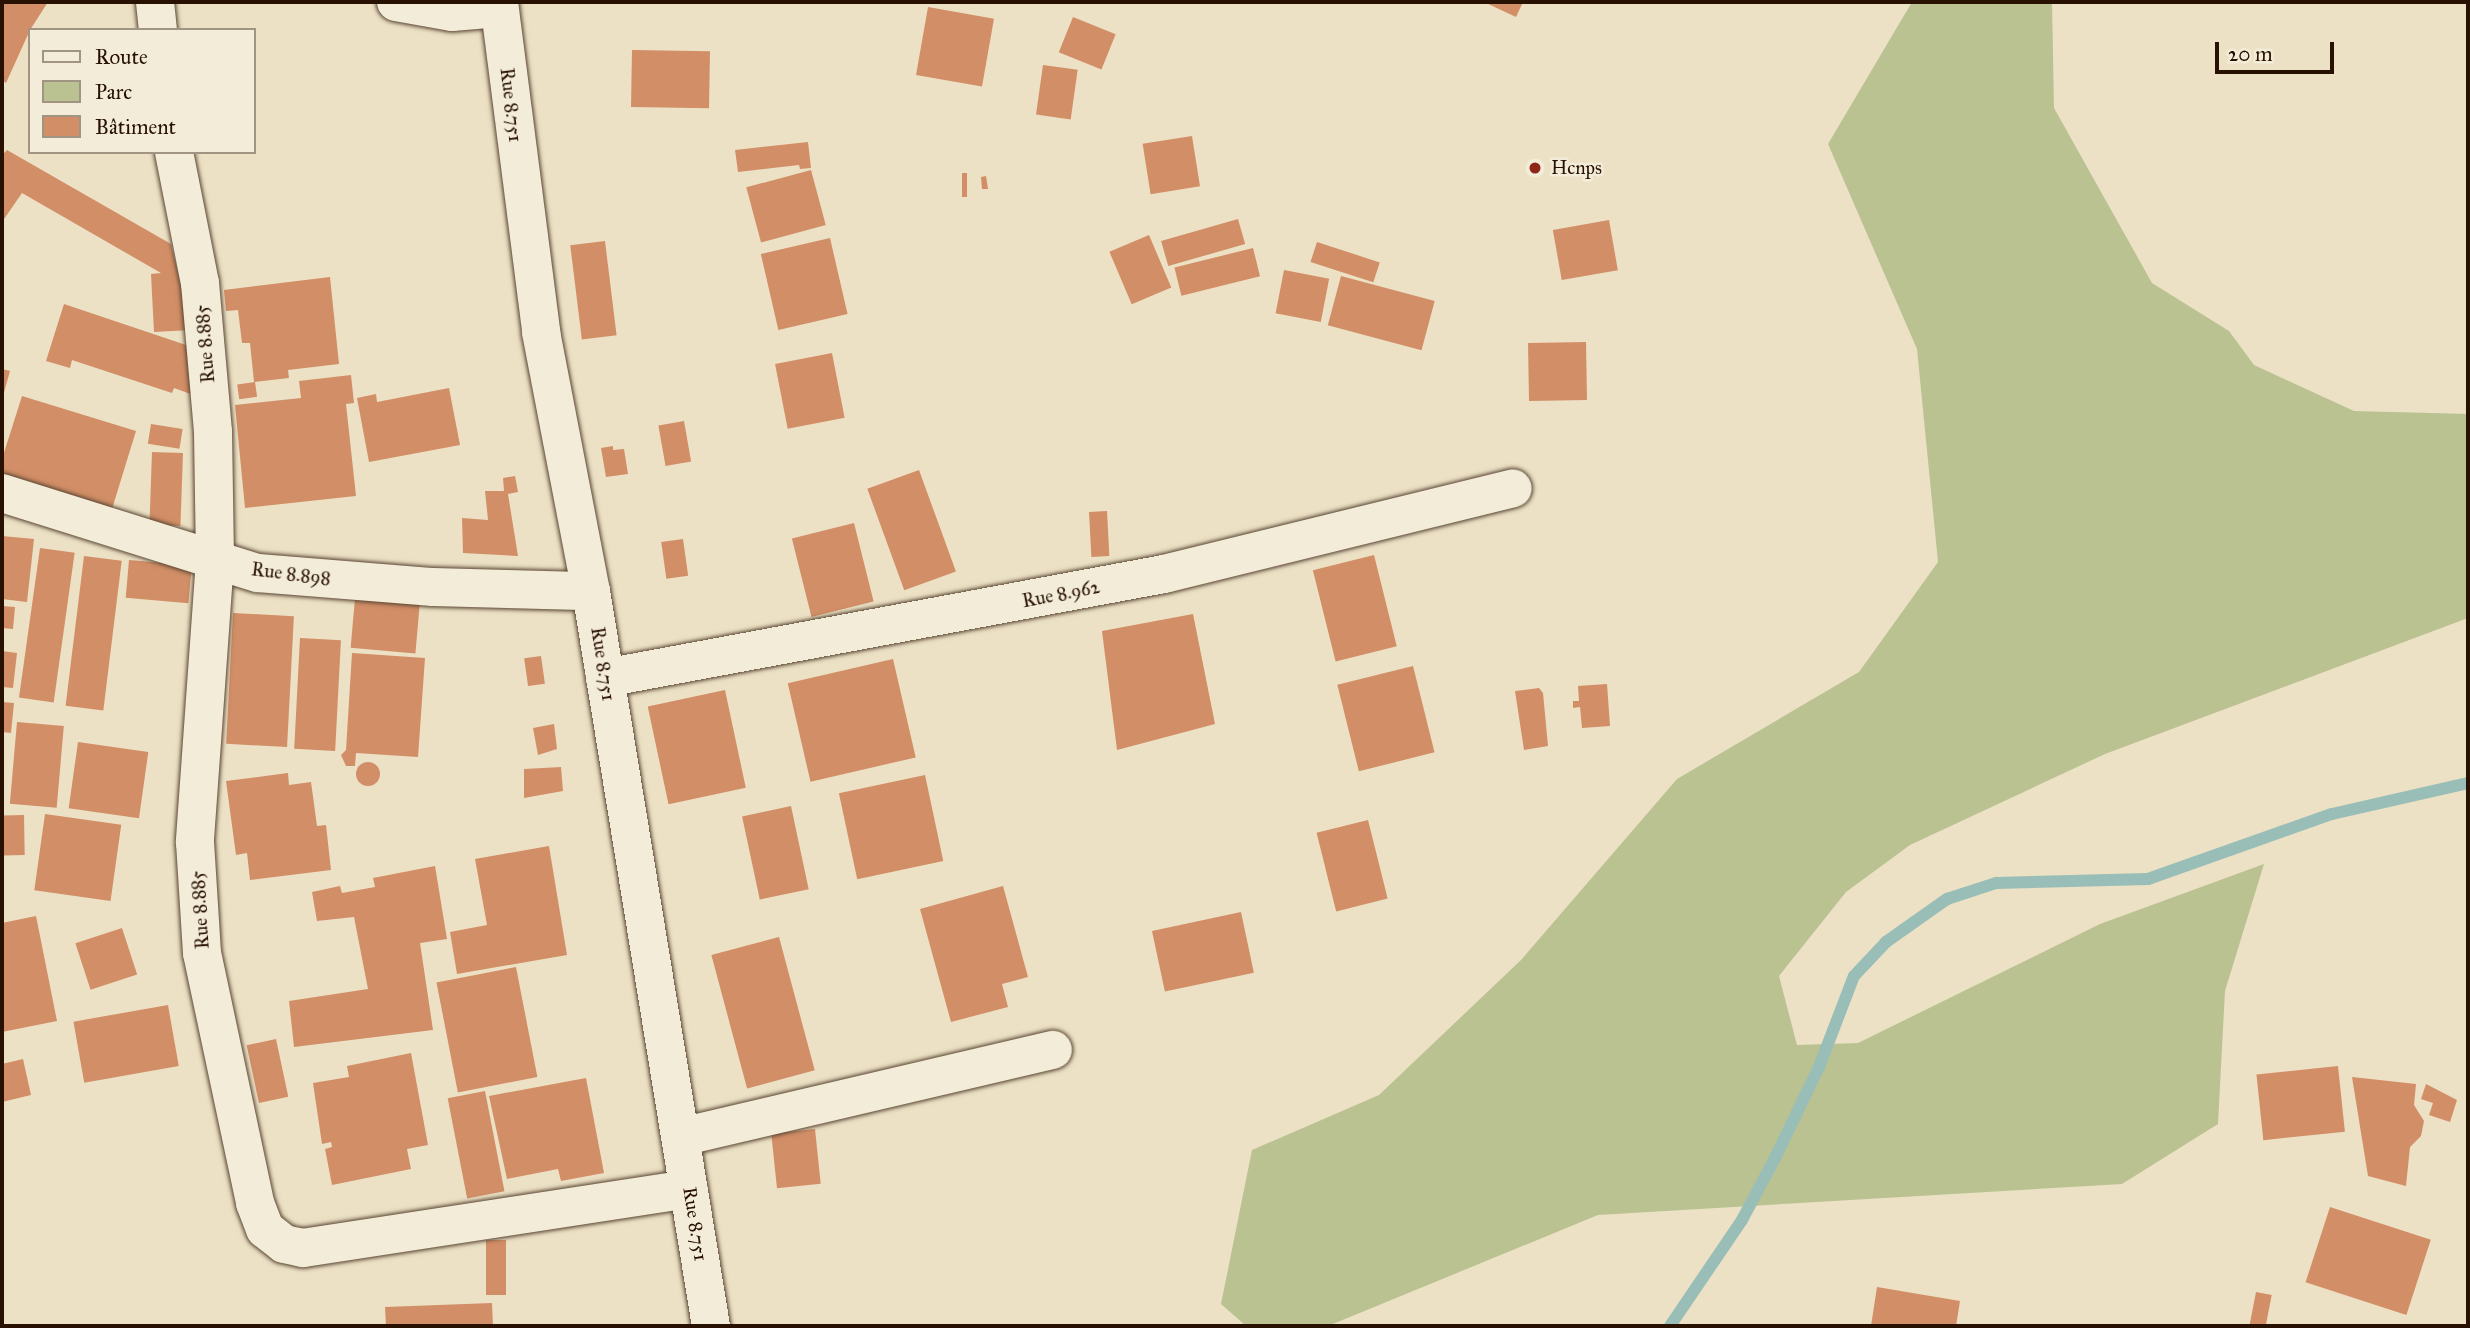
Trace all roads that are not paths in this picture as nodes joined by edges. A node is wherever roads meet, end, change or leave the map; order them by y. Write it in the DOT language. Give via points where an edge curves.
graph roads {
  1 [pos="155,2"];
  2 [pos="396,2"];
  3 [pos="499,5"];
  4 [pos="158,28"];
  5 [pos="174,154"];
  6 [pos="1513,488"];
  7 [pos="2,493"];
  8 [pos="215,560"];
  9 [pos="591,591"];
  10 [pos="605,678"];
  11 [pos="1053,1050"];
  12 [pos="681,1137"];
  13 [pos="690,1189"];
  14 [pos="710,1326"];
  1 -- 4 [label="street"];
  2 -- 3 [label="street" via="452,12"];
  3 -- 9 [label="street, Rue 8.751" via="541,332"];
  5 -- 8 [label="street, Rue 8.885" via="200,283 213,432"];
  6 -- 10 [label="street, Rue 8.962" via="1164,574"];
  7 -- 8 [label="street, Rue 8.898"];
  8 -- 9 [label="street, Rue 8.898" via="258,573 433,587"];
  8 -- 13 [label="street, Rue 8.885" via="195,842 202,953 255,1203 265,1229 284,1244 303,1248"];
  9 -- 10 [label="street, Rue 8.751"];
  10 -- 12 [label="street, Rue 8.751"];
  11 -- 12 [label="street"];
  12 -- 13 [label="street, Rue 8.751"];
  13 -- 14 [label="street, Rue 8.751"];
}
